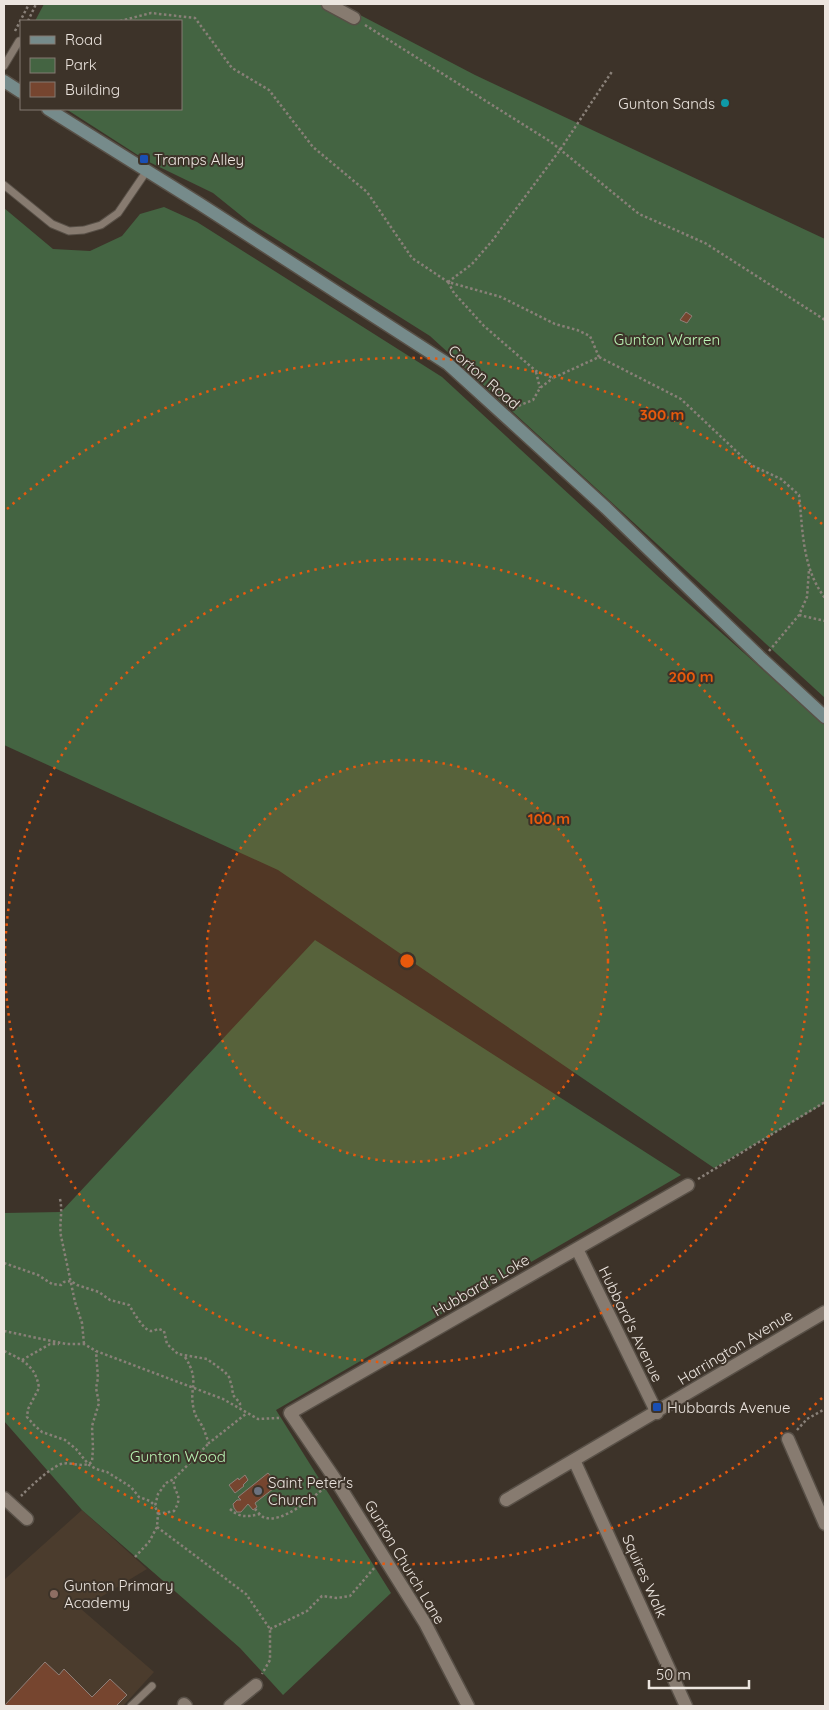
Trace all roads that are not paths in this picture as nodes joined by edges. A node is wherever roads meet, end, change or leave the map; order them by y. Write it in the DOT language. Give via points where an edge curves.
graph roads {
  1 [pos="328,4"];
  2 [pos="354,18"];
  3 [pos="19,41"];
  4 [pos="4,66"];
  5 [pos="4,81"];
  6 [pos="20,91"];
  7 [pos="50,110"];
  8 [pos="146,172"];
  9 [pos="4,186"];
  10 [pos="825,717"];
  11 [pos="688,1185"];
  12 [pos="577,1249"];
  13 [pos="825,1312"];
  14 [pos="657,1413"];
  15 [pos="285,1415"];
  16 [pos="788,1440"];
  17 [pos="574,1460"];
  18 [pos="506,1500"];
  19 [pos="8,1501"];
  20 [pos="27,1519"];
  21 [pos="825,1524"];
  22 [pos="256,1685"];
  23 [pos="152,1686"];
  24 [pos="131,1706"];
  25 [pos="230,1706"];
  26 [pos="468,1706"];
  27 [pos="686,1706"];
  1 -- 2 [label="street"];
  3 -- 4 [label="lane"];
  5 -- 6 [label="main road"];
  7 -- 8 [label="main road, Corton Road"];
  8 -- 9 [label="lane" via="118,213 101,226 84,230 69,231 52,224"];
  8 -- 10 [label="main road, Corton Road" via="448,364 606,508"];
  11 -- 12 [label="street, Hubbard's Loke"];
  12 -- 14 [label="street, Hubbard's Avenue"];
  12 -- 15 [label="street, Hubbard's Loke"];
  13 -- 14 [label="street, Harrington Avenue"];
  14 -- 17 [label="street, Harrington Avenue"];
  15 -- 26 [label="street, Gunton Church Lane" via="335,1479 425,1623"];
  16 -- 21 [label="street"];
  17 -- 18 [label="street, Harrington Avenue"];
  17 -- 27 [label="street, Squires Walk"];
  19 -- 20 [label="street"];
  22 -- 25 [label="street"];
  23 -- 24 [label="lane"];
}
